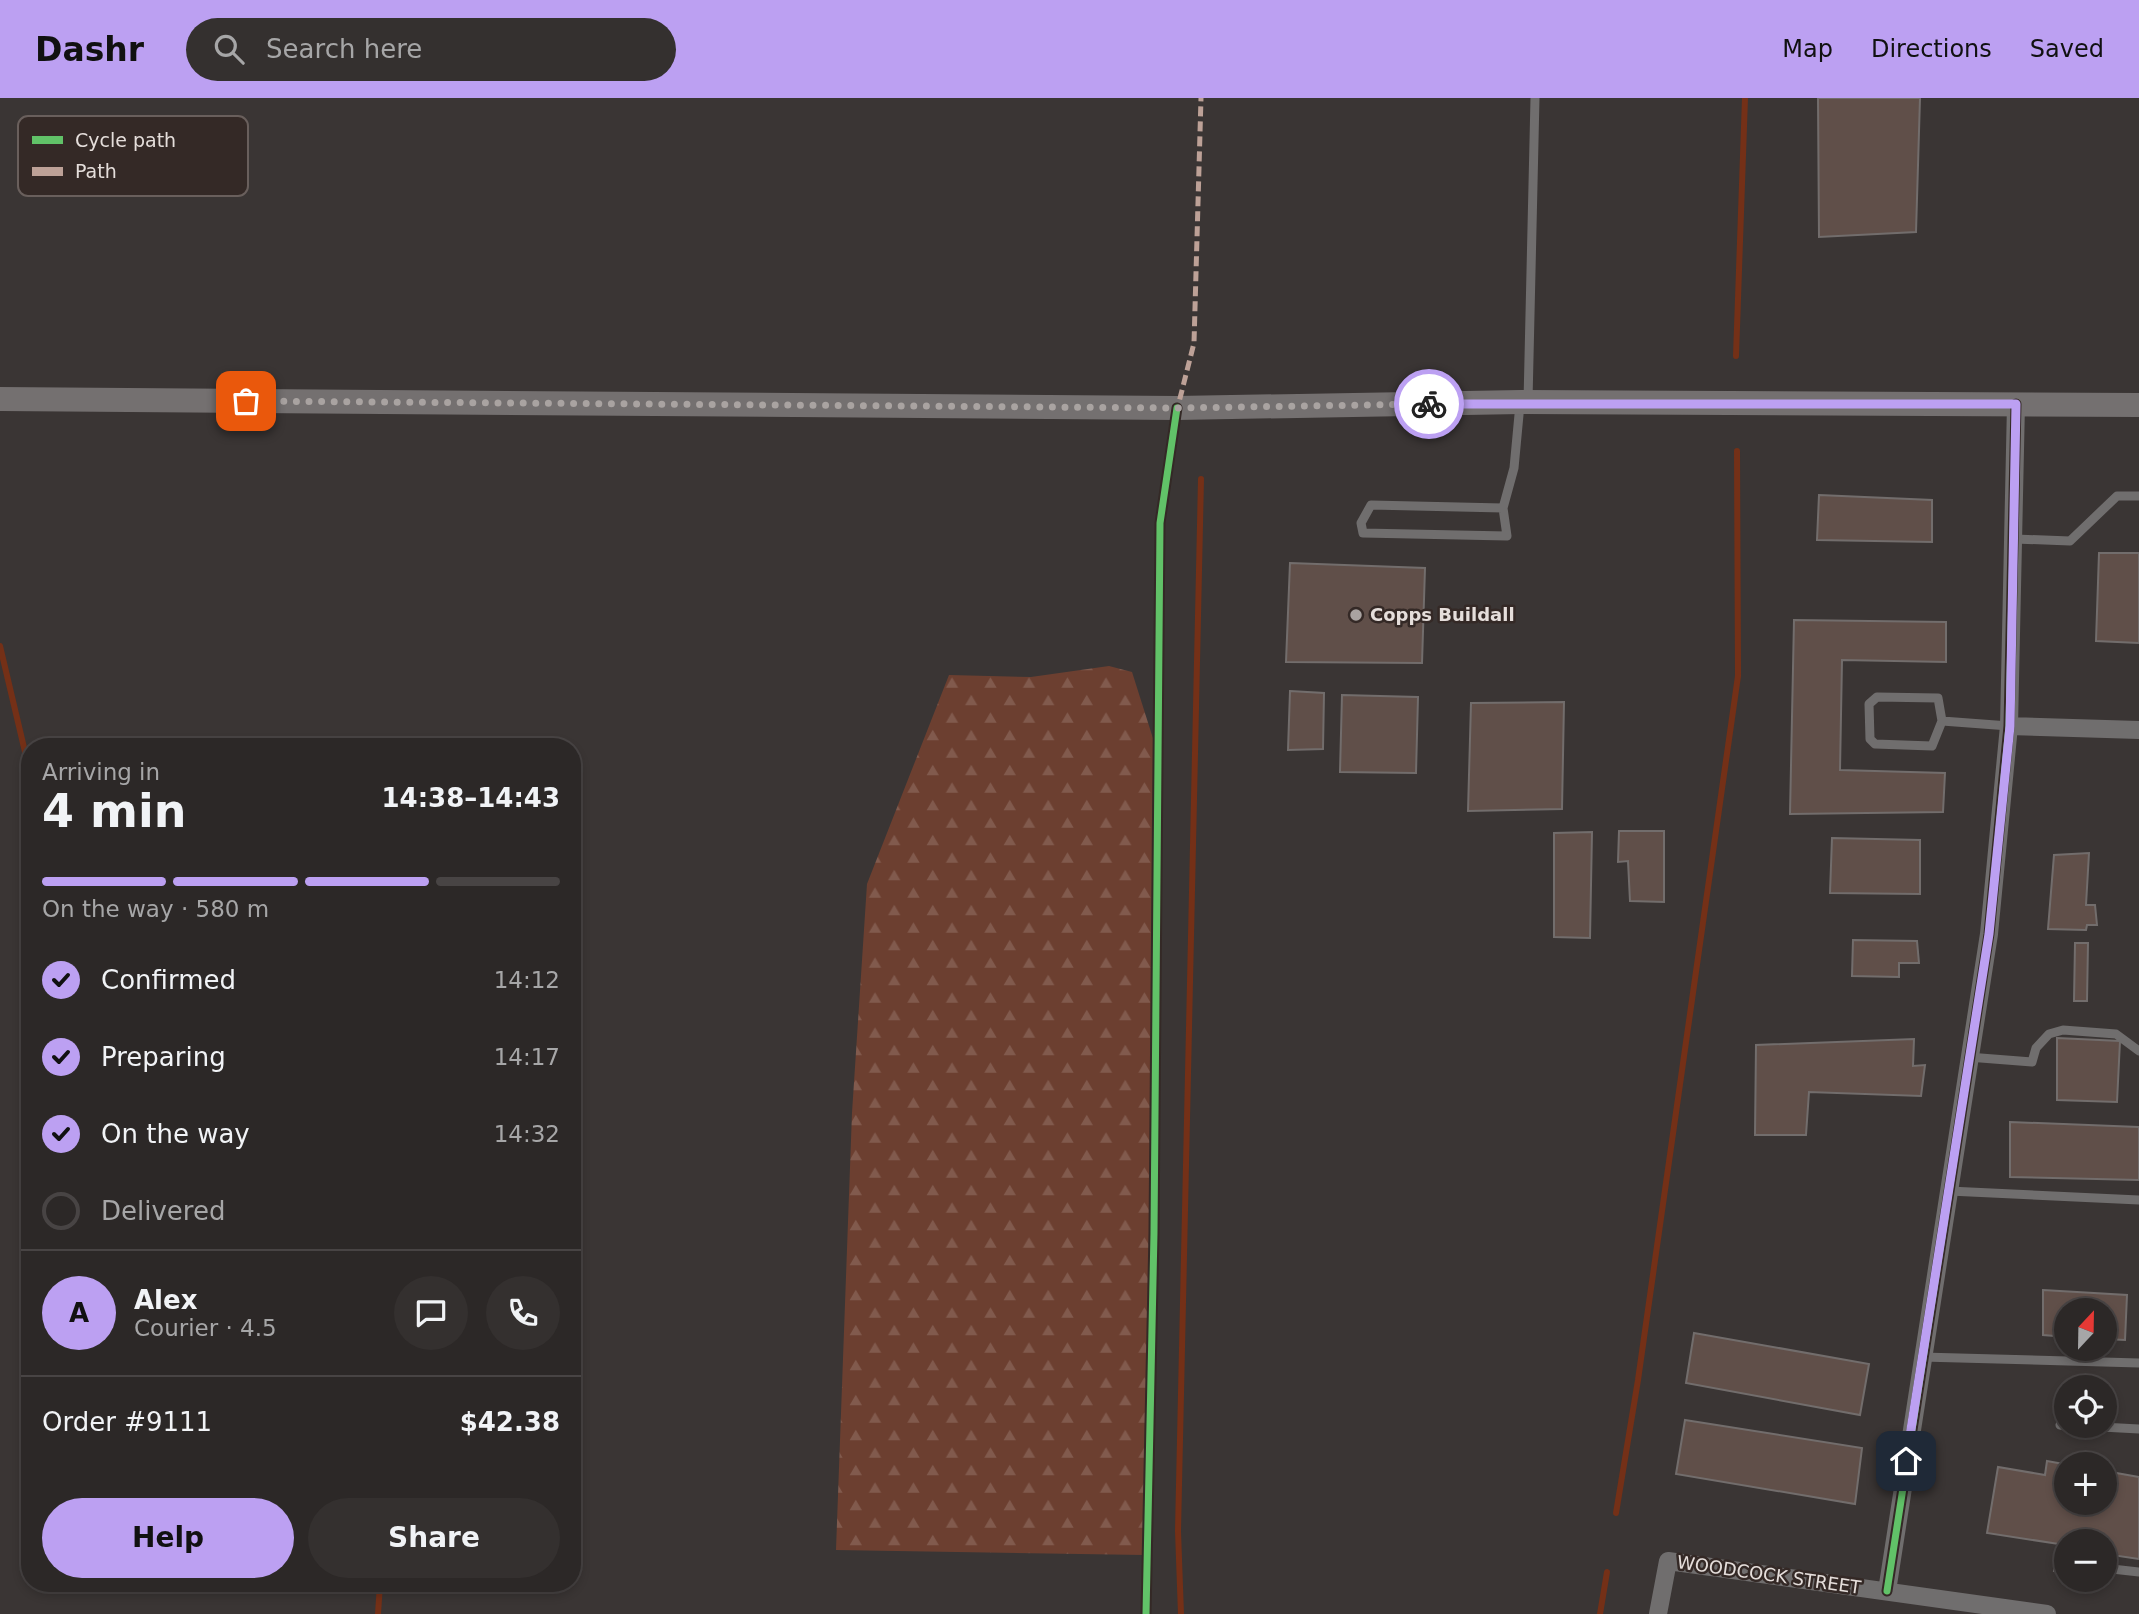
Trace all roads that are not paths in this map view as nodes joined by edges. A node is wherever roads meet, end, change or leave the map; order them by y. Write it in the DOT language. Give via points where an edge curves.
graph roads {
  1 [pos="1535,98"];
  2 [pos="0,399"];
  3 [pos="1525,402"];
  4 [pos="2016,404"];
  5 [pos="2139,405"];
  6 [pos="2139,496"];
  7 [pos="1503,508"];
  8 [pos="2015,539"];
  9 [pos="1942,720"];
  10 [pos="2010,726"];
  11 [pos="2139,730"];
  12 [pos="2139,1051"];
  13 [pos="1968,1057"];
  14 [pos="1947,1191"];
  15 [pos="2139,1200"];
  16 [pos="1922,1357"];
  17 [pos="2139,1363"];
  18 [pos="2117,1428"];
  19 [pos="2139,1429"];
  20 [pos="2117,1570"];
  21 [pos="2139,1572"];
  22 [pos="1887,1591"];
  23 [pos="2004,1611"];
  24 [pos="1658,1614"];
  25 [pos="2047,1614"];
  1 -- 3 [label="lane"];
  2 -- 3 [label="main road" via="1177,408"];
  3 -- 4 [label="main road"];
  3 -- 7 [label="lane"];
  4 -- 5 [label="main road"];
  4 -- 8 [label="street"];
  6 -- 8 [label="lane" via="2117,496 2070,541"];
  7 -- 7 [label="lane" via="1371,505 1361,523 1363,533 1507,536"];
  8 -- 10 [label="street"];
  9 -- 9 [label="lane" via="1938,698 1877,697 1869,704 1870,739 1875,744 1932,746"];
  9 -- 10 [label="lane"];
  10 -- 11 [label="street"];
  10 -- 13 [label="street" via="1989,934"];
  12 -- 13 [label="lane" via="2116,1034 2063,1030 2049,1034 2036,1048 2032,1062"];
  13 -- 14 [label="street"];
  14 -- 15 [label="lane"];
  14 -- 16 [label="street"];
  16 -- 17 [label="lane"];
  16 -- 22 [label="street"];
  18 -- 19 [label="lane"];
  20 -- 21 [label="lane"];
  22 -- 23 [label="street, WOODCOCK STREET"];
  22 -- 24 [label="street, WOODCOCK STREET" via="1668,1562"];
  23 -- 25 [label="street, WOODCOCK STREET"];
}
